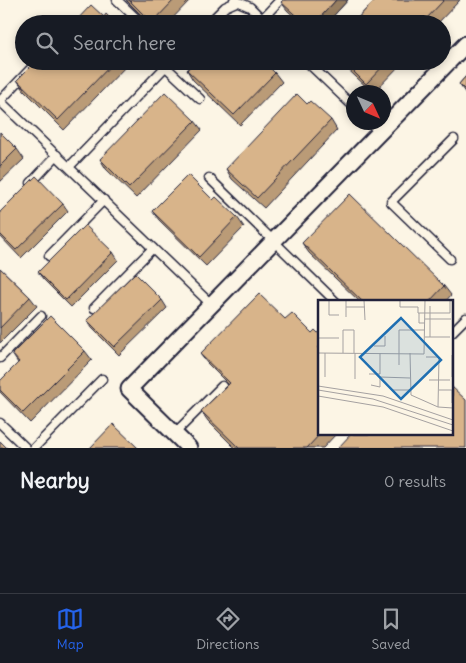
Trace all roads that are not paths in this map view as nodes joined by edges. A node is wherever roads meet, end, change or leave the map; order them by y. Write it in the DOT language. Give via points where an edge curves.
graph roads {
  1 [pos="117,0"];
  2 [pos="280,0"];
  3 [pos="235,1"];
  4 [pos="133,15"];
  5 [pos="217,15"];
  6 [pos="258,15"];
  7 [pos="269,15"];
  8 [pos="466,44"];
  9 [pos="451,58"];
  10 [pos="29,70"];
  11 [pos="163,70"];
  12 [pos="174,70"];
  13 [pos="314,70"];
  14 [pos="438,70"];
  15 [pos="200,99"];
  16 [pos="346,100"];
  17 [pos="0,101"];
  18 [pos="7,107"];
  19 [pos="391,113"];
  20 [pos="0,114"];
  21 [pos="373,130"];
  22 [pos="454,139"];
  23 [pos="57,155"];
  24 [pos="69,166"];
  25 [pos="209,178"];
  26 [pos="25,188"];
  27 [pos="104,200"];
  28 [pos="274,242"];
  29 [pos="153,248"];
  30 [pos="49,256"];
  31 [pos="450,259"];
  32 [pos="334,300"];
  33 [pos="213,306"];
  34 [pos="94,308"];
  35 [pos="41,316"];
  36 [pos="466,318"];
  37 [pos="454,330"];
  38 [pos="0,358"];
  39 [pos="102,379"];
  40 [pos="222,386"];
  41 [pos="0,423"];
  42 [pos="174,434"];
  43 [pos="26,448"];
  44 [pos="34,448"];
  45 [pos="189,448"];
  1 -- 4 [label="lane"];
  2 -- 7 [label="lane"];
  3 -- 5 [label="lane"];
  3 -- 6 [label="lane"];
  8 -- 9 [label="street"];
  10 -- 17 [label="lane"];
  11 -- 24 [label="lane"];
  12 -- 15 [label="lane"];
  13 -- 16 [label="lane"];
  14 -- 19 [label="street"];
  17 -- 18 [label="lane"];
  18 -- 20 [label="lane"];
  18 -- 23 [label="lane"];
  21 -- 28 [label="street"];
  22 -- 31 [label="lane" via="391,202"];
  23 -- 24 [label="lane"];
  23 -- 26 [label="lane"];
  24 -- 27 [label="lane"];
  25 -- 28 [label="lane"];
  27 -- 29 [label="lane"];
  27 -- 30 [label="lane"];
  28 -- 32 [label="lane"];
  28 -- 33 [label="street"];
  29 -- 33 [label="lane"];
  29 -- 34 [label="lane"];
  33 -- 42 [label="street" via="129,389"];
  35 -- 38 [label="lane"];
  36 -- 37 [label="lane"];
  39 -- 44 [label="lane"];
  40 -- 42 [label="lane"];
  41 -- 43 [label="lane"];
  42 -- 45 [label="street"];
}
